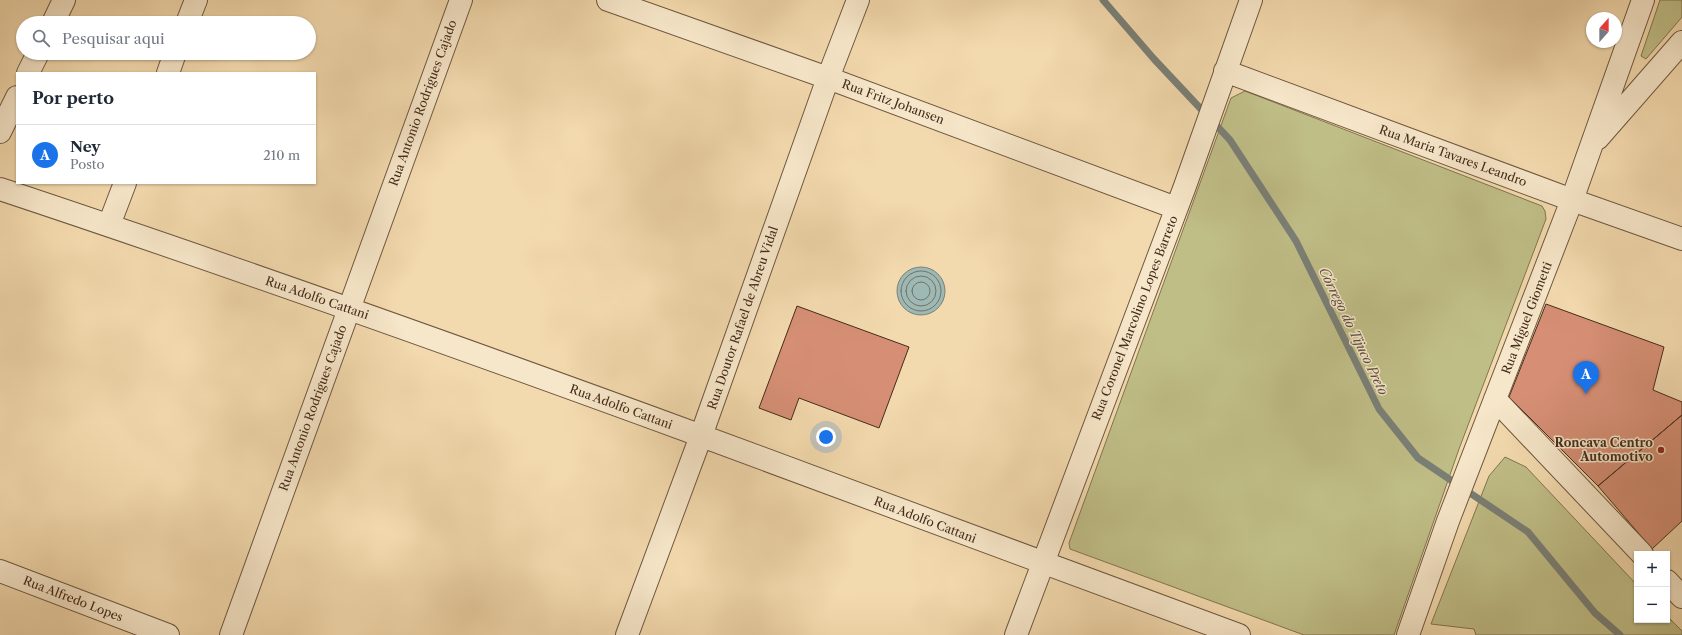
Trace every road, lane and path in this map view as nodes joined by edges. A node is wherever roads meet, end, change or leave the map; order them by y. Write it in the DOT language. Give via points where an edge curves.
graph roads {
  1 [pos="64,0"];
  2 [pos="196,0"];
  3 [pos="461,0"];
  4 [pos="608,0"];
  5 [pos="858,0"];
  6 [pos="1251,0"];
  7 [pos="1643,0"];
  8 [pos="56,16"];
  9 [pos="190,16"];
  10 [pos="1682,42"];
  11 [pos="34,60"];
  12 [pos="173,60"];
  13 [pos="28,72"];
  14 [pos="168,72"];
  15 [pos="828,78"];
  16 [pos="1223,78"];
  17 [pos="16,99"];
  18 [pos="0,132"];
  19 [pos="1591,146"];
  20 [pos="125,184"];
  21 [pos="0,189"];
  22 [pos="1572,200"];
  23 [pos="1176,208"];
  24 [pos="109,225"];
  25 [pos="1682,239"];
  26 [pos="348,308"];
  27 [pos="1496,399"];
  28 [pos="701,436"];
  29 [pos="1639,551"];
  30 [pos="1041,564"];
  31 [pos="0,571"];
  32 [pos="1670,584"];
  33 [pos="1682,597"];
  34 [pos="168,635"];
  35 [pos="231,635"];
  36 [pos="627,635"];
  37 [pos="1016,635"];
  38 [pos="1239,635"];
  39 [pos="1408,635"];
  1 -- 8 [label="street"];
  2 -- 9 [label="street"];
  3 -- 26 [label="street, Rua Antonio Rodrigues Cajado"];
  4 -- 15 [label="street, Rua Fritz Johansen"];
  5 -- 15 [label="street, Rua Doutor Rafael de Abreu Vidal"];
  6 -- 16 [label="street, Rua Coronel Marcolino Lopes Barreto"];
  7 -- 19 [label="street, Rua Miguel Giometti"];
  10 -- 19 [label="street"];
  11 -- 13 [label="street"];
  12 -- 14 [label="street"];
  15 -- 23 [label="street, Rua Fritz Johansen"];
  15 -- 28 [label="street, Rua Doutor Rafael de Abreu Vidal"];
  16 -- 22 [label="street, Rua Maria Tavares Leandro"];
  16 -- 23 [label="street, Rua Coronel Marcolino Lopes Barreto"];
  17 -- 18 [label="street"];
  19 -- 22 [label="street, Rua Miguel Giometti"];
  20 -- 24 [label="street"];
  21 -- 24 [label="street, Rua Adolfo Cattani"];
  22 -- 25 [label="street, Rua Maria Tavares Leandro"];
  22 -- 27 [label="street, Rua Miguel Giometti"];
  23 -- 30 [label="street, Rua Coronel Marcolino Lopes Barreto"];
  24 -- 26 [label="street, Rua Adolfo Cattani"];
  26 -- 28 [label="street, Rua Adolfo Cattani"];
  26 -- 35 [label="street, Rua Antonio Rodrigues Cajado"];
  27 -- 29 [label="street"];
  27 -- 39 [label="street, Rua Miguel Giometti" via="1448,521"];
  28 -- 30 [label="street, Rua Adolfo Cattani"];
  28 -- 36 [label="street, Rua Doutor Rafael de Abreu Vidal"];
  30 -- 37 [label="street, Rua Coronel Marcolino Lopes Barreto"];
  30 -- 38 [label="street, Rua Adolfo Cattani"];
  31 -- 34 [label="street, Rua Alfredo Lopes"];
  32 -- 33 [label="street"];
}
